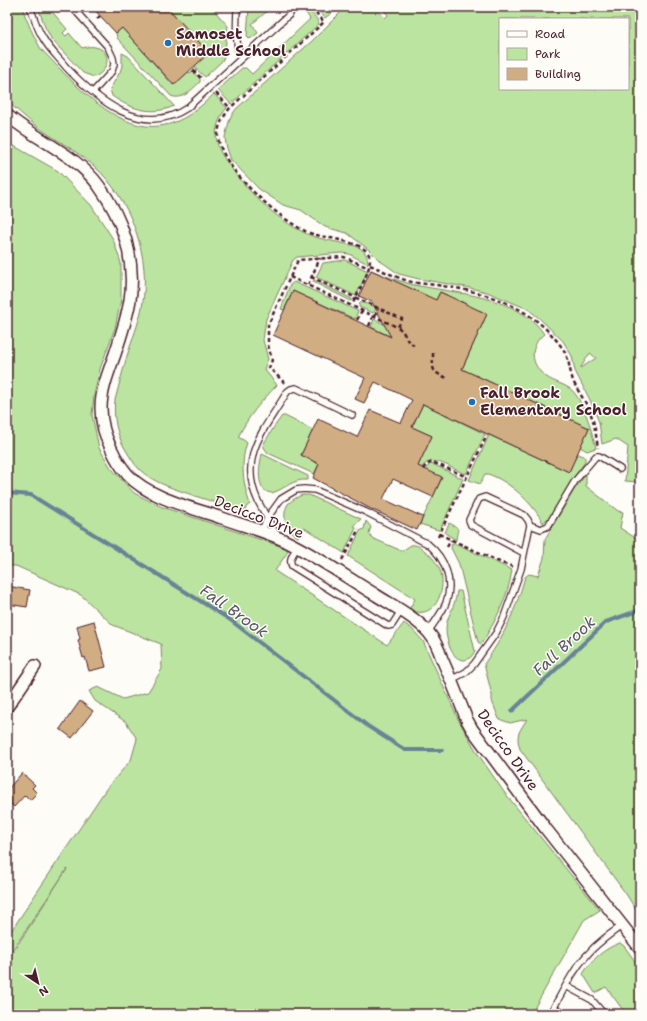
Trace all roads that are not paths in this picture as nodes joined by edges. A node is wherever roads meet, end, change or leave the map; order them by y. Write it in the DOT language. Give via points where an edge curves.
graph roads {
  1 [pos="30,7"];
  2 [pos="72,7"];
  3 [pos="237,7"];
  4 [pos="291,7"];
  5 [pos="242,58"];
  6 [pos="93,92"];
  7 [pos="7,115"];
  8 [pos="352,415"];
  9 [pos="620,469"];
  10 [pos="268,517"];
  11 [pos="530,525"];
  12 [pos="261,532"];
  13 [pos="278,537"];
  14 [pos="297,547"];
  15 [pos="524,553"];
  16 [pos="401,611"];
  17 [pos="428,632"];
  18 [pos="35,666"];
  19 [pos="451,680"];
  20 [pos="7,707"];
  21 [pos="623,925"];
  22 [pos="640,948"];
  23 [pos="566,986"];
  24 [pos="554,1008"];
  25 [pos="550,1014"];
  26 [pos="566,1014"];
  27 [pos="604,1014"];
  1 -- 6 [label="lane" via="48,46 75,77"];
  2 -- 6 [label="lane" via="108,47 114,58 112,71"];
  3 -- 5 [label="lane" via="238,48"];
  4 -- 5 [label="lane" via="290,14"];
  5 -- 6 [label="lane" via="187,108 165,118 155,120 133,116 112,106"];
  7 -- 12 [label="street, Decicco Drive" via="86,170 99,185 124,230 131,275 130,299 103,392 101,408 106,439 117,459 129,476 148,491"];
  8 -- 10 [label="lane" via="296,388 287,392 259,437 252,454 254,489"];
  9 -- 11 [label="lane" via="596,456 578,476 548,526 541,529"];
  10 -- 12 [label="lane"];
  10 -- 13 [label="lane"];
  10 -- 17 [label="lane" via="281,499 288,494 296,490 310,489 366,512 428,544 443,561 448,586 446,602"];
  11 -- 15 [label="lane"];
  11 -- 15 [label="lane" via="524,515 485,497 479,499 469,520 471,525"];
  12 -- 13 [label="street, Decicco Drive"];
  13 -- 14 [label="street, Decicco Drive"];
  14 -- 16 [label="street, Decicco Drive"];
  14 -- 16 [label="lane" via="290,559 292,566 388,626 392,625"];
  15 -- 19 [label="lane" via="521,569 496,634 474,664"];
  16 -- 17 [label="street, Decicco Drive"];
  17 -- 19 [label="street, Decicco Drive" via="436,644"];
  18 -- 20 [label="street"];
  19 -- 21 [label="street, Decicco Drive" via="475,733 546,829"];
  21 -- 22 [label="street, Decicco Drive"];
  21 -- 23 [label="lane" via="587,954"];
  23 -- 24 [label="lane"];
  23 -- 27 [label="lane" via="592,1000"];
  24 -- 25 [label="lane"];
  24 -- 26 [label="lane"];
}
